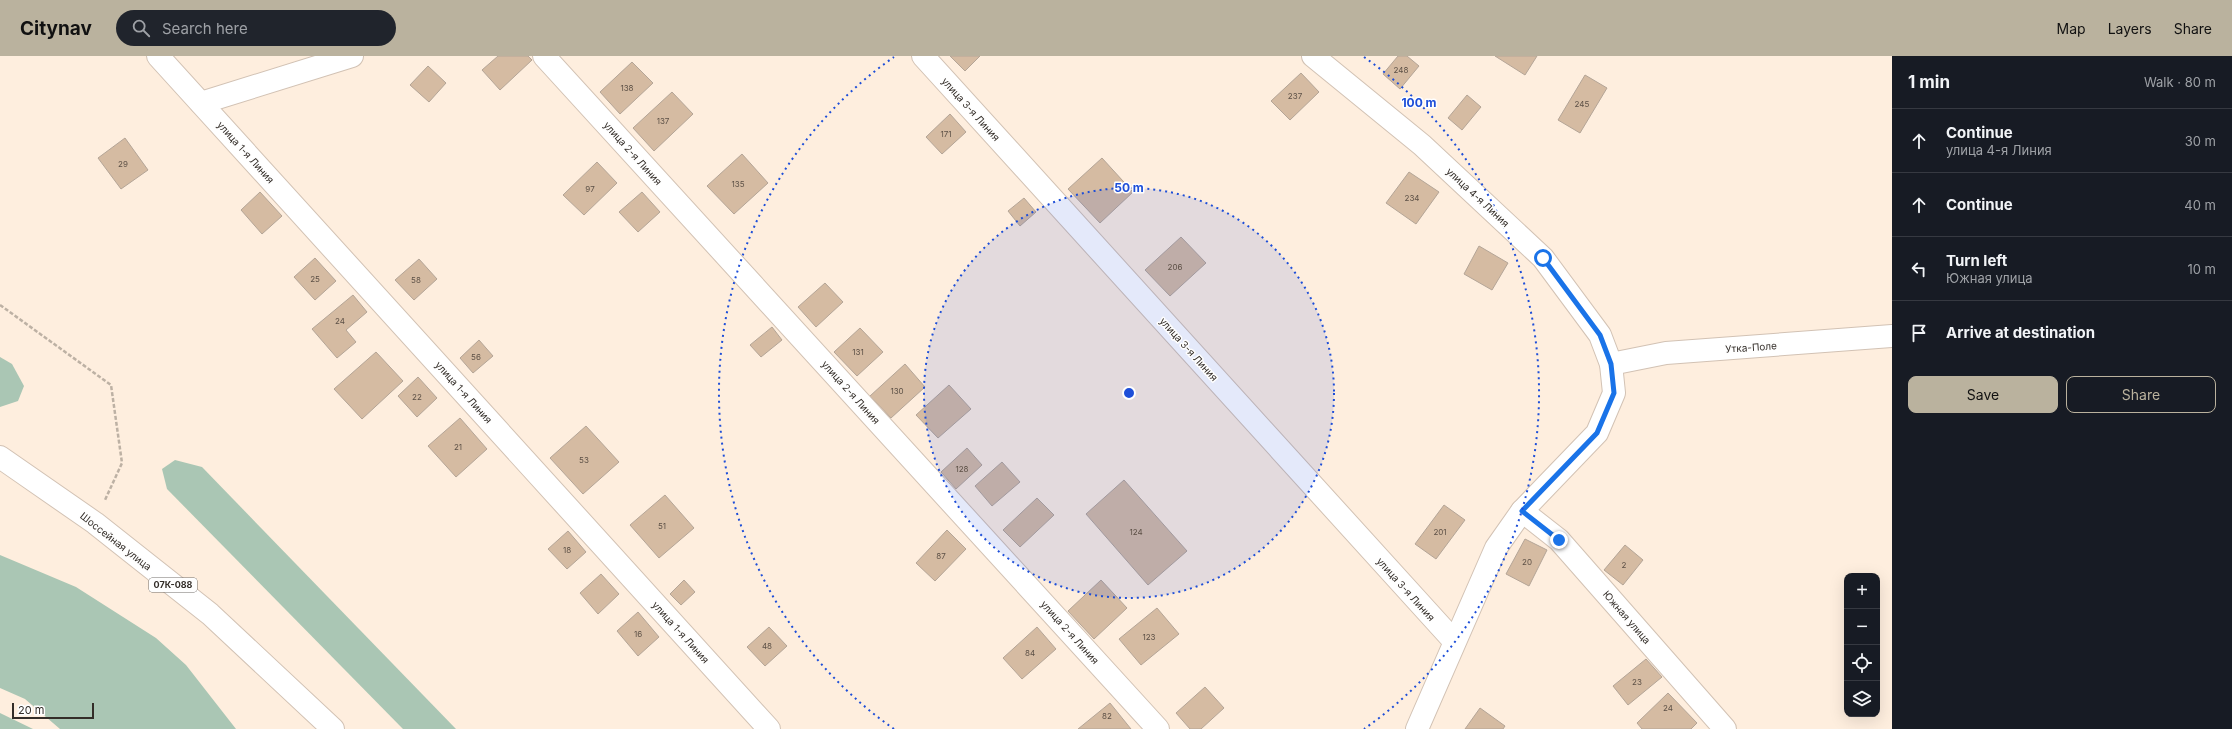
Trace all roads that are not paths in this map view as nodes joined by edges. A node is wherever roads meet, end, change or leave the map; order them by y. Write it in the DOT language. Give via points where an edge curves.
graph roads {
  1 [pos="158,56"];
  2 [pos="352,56"];
  3 [pos="544,56"];
  4 [pos="923,56"];
  5 [pos="1314,56"];
  6 [pos="201,103"];
  7 [pos="1892,336"];
  8 [pos="1611,364"];
  9 [pos="0,457"];
  10 [pos="1522,511"];
  11 [pos="1454,641"];
  12 [pos="333,729"];
  13 [pos="769,729"];
  14 [pos="1158,729"];
  15 [pos="1417,729"];
  16 [pos="1725,729"];
  1 -- 6 [label="street, улица 1-я Линия"];
  2 -- 6 [label="street"];
  3 -- 14 [label="street, улица 2-я Линия"];
  4 -- 11 [label="street, улица 3-я Линия"];
  5 -- 8 [label="street, улица 4-я Линия" via="1422,145 1543,258 1600,335"];
  6 -- 13 [label="street, улица 1-я Линия"];
  7 -- 8 [label="street, Утка-Поле" via="1666,354"];
  8 -- 10 [label="street, улица 4-я Линия" via="1614,393 1597,433"];
  9 -- 12 [label="street, Шоссейная улица / 07К-088" via="95,523 210,614"];
  10 -- 11 [label="street, улица 4-я Линия" via="1496,548"];
  10 -- 16 [label="street, Южная улица" via="1559,540"];
  11 -- 15 [label="street, улица 4-я Линия"];
}
